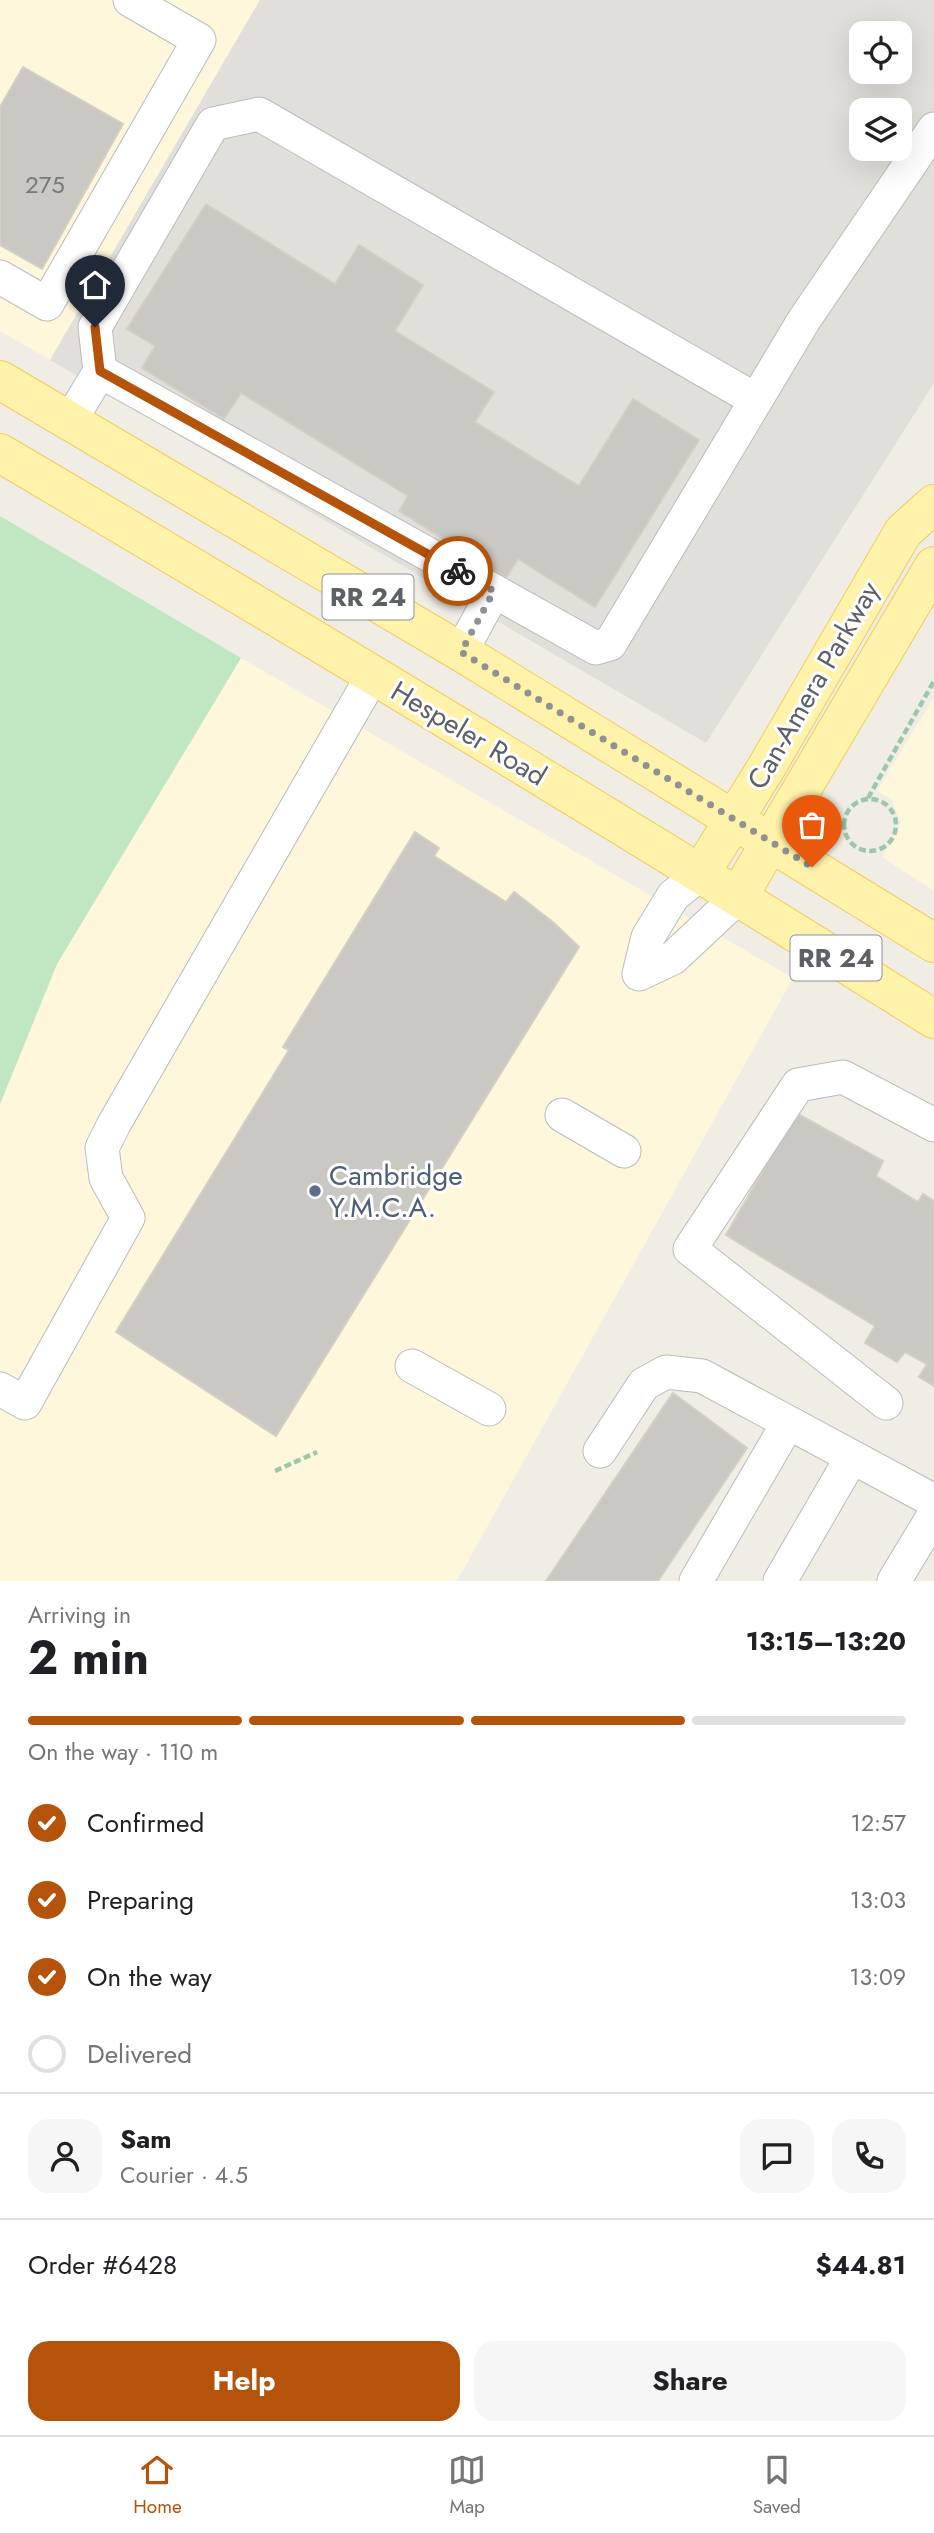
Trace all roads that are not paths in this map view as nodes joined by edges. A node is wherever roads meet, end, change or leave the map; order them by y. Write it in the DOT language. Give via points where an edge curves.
graph roads {
  1 [pos="130,0"];
  2 [pos="934,129"];
  3 [pos="0,277"];
  4 [pos="100,371"];
  5 [pos="0,380"];
  6 [pos="756,400"];
  7 [pos="70,421"];
  8 [pos="0,453"];
  9 [pos="934,504"];
  10 [pos="934,566"];
  11 [pos="494,591"];
  12 [pos="461,652"];
  13 [pos="373,675"];
  14 [pos="733,819"];
  15 [pos="771,842"];
  16 [pos="700,874"];
  17 [pos="738,897"];
  18 [pos="934,943"];
  19 [pos="934,1019"];
  20 [pos="562,1115"];
  21 [pos="934,1125"];
  22 [pos="624,1152"];
  23 [pos="412,1366"];
  24 [pos="0,1390"];
  25 [pos="886,1403"];
  26 [pos="489,1409"];
  27 [pos="788,1423"];
  28 [pos="600,1451"];
  29 [pos="852,1457"];
  30 [pos="934,1501"];
  31 [pos="934,1515"];
  32 [pos="696,1581"];
  33 [pos="780,1581"];
  34 [pos="894,1581"];
  1 -- 3 [label="lane" via="199,40 47,304"];
  2 -- 6 [label="lane" via="804,320"];
  4 -- 6 [label="lane" via="95,327 213,124 259,114"];
  4 -- 7 [label="lane"];
  4 -- 11 [label="lane"];
  5 -- 7 [label="main road, RR 24"];
  6 -- 11 [label="lane" via="610,644 596,648"];
  7 -- 12 [label="main road, RR 24"];
  8 -- 13 [label="main road, Hespeler Road / RR 24"];
  9 -- 14 [label="main road, Can-Amera Parkway" via="903,532"];
  10 -- 15 [label="main road, Can-Amera Parkway"];
  11 -- 12 [label="lane"];
  12 -- 14 [label="main road, RR 24"];
  13 -- 16 [label="main road, Hespeler Road / RR 24"];
  13 -- 24 [label="lane" via="102,1148 106,1178 128,1218 25,1403"];
  14 -- 15 [label="main road, RR 24"];
  14 -- 16 [label="main road, Can-Amera Parkway"];
  15 -- 17 [label="main road, Can-Amera Parkway"];
  15 -- 18 [label="main road, RR 24"];
  16 -- 17 [label="main road, Hespeler Road / RR 24"];
  16 -- 17 [label="lane" via="673,896 648,937 639,974 673,958"];
  17 -- 19 [label="main road, Hespeler Road / RR 24"];
  20 -- 22 [label="lane"];
  21 -- 25 [label="lane" via="843,1077 798,1085 690,1249"];
  23 -- 26 [label="lane"];
  27 -- 28 [label="lane" via="702,1376 666,1372 644,1384"];
  27 -- 29 [label="lane"];
  27 -- 32 [label="lane"];
  29 -- 30 [label="lane"];
  29 -- 33 [label="lane"];
  31 -- 34 [label="lane"];
}
